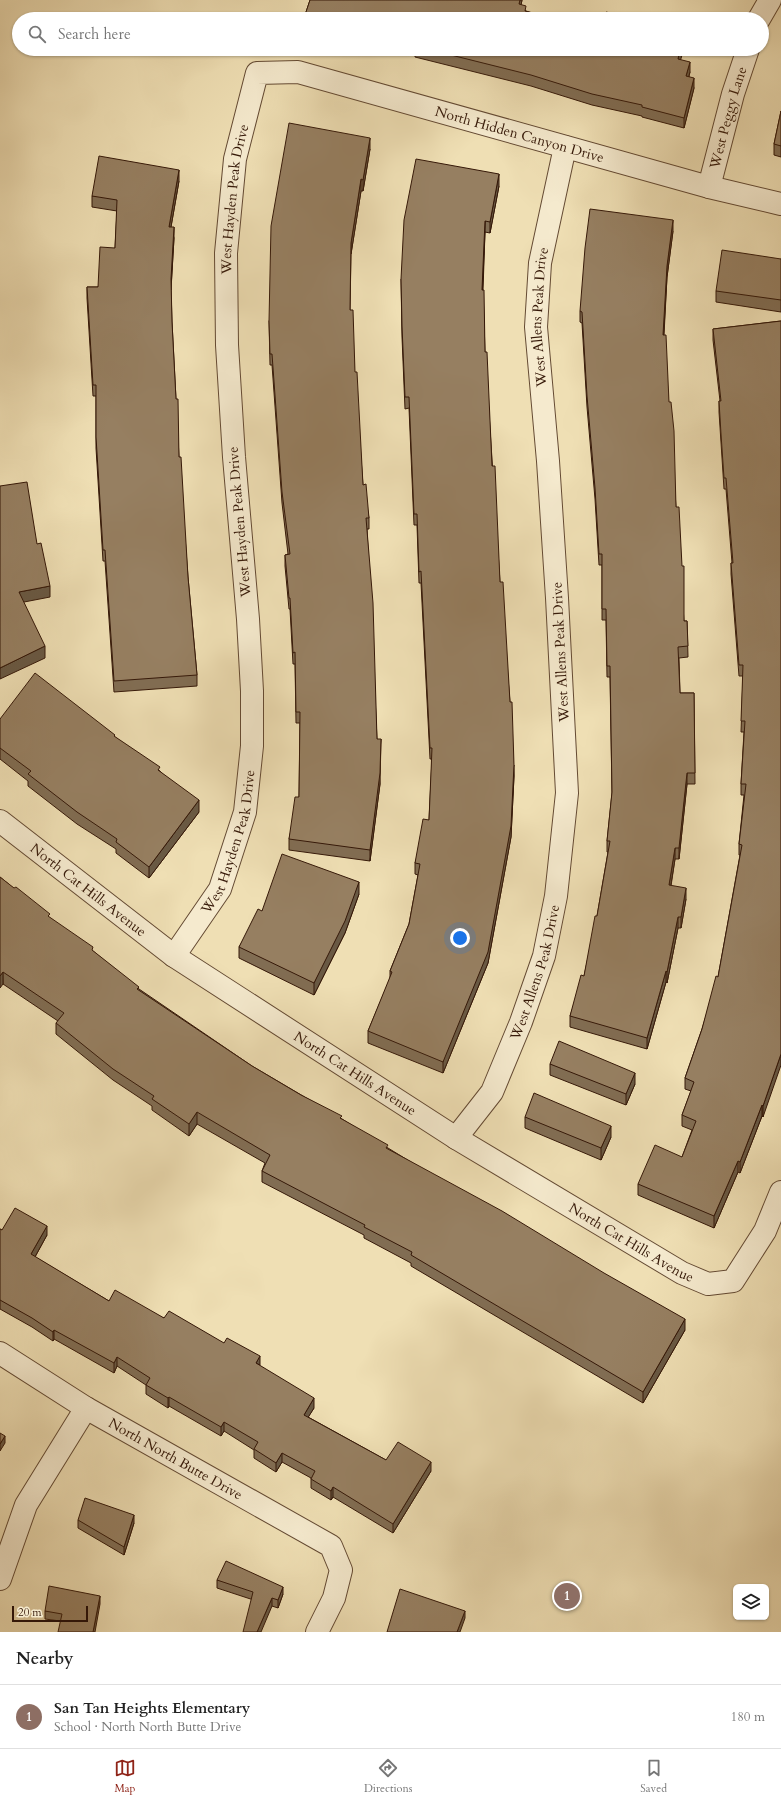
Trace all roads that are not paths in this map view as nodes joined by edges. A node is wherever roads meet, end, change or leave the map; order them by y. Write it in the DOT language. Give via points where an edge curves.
graph roads {
  1 [pos="770,0"];
  2 [pos="763,12"];
  3 [pos="746,56"];
  4 [pos="257,74"];
  5 [pos="565,147"];
  6 [pos="709,187"];
  7 [pos="781,204"];
  8 [pos="0,821"];
  9 [pos="174,956"];
  10 [pos="456,1138"];
  11 [pos="781,1192"];
  12 [pos="0,1353"];
  13 [pos="86,1408"];
  14 [pos="0,1579"];
  15 [pos="317,1632"];
  1 -- 2 [label="street"];
  3 -- 6 [label="street, West Peggy Lane"];
  4 -- 5 [label="street, North Hidden Canyon Drive" via="298,72"];
  4 -- 9 [label="street, West Hayden Peak Drive" via="235,159 226,253 227,345 248,619 252,746 245,812 220,888"];
  5 -- 6 [label="street, North Hidden Canyon Drive"];
  5 -- 10 [label="street, West Allens Peak Drive" via="540,263 536,327 548,461 567,793 556,896 544,956 521,1022 492,1092"];
  6 -- 7 [label="street, North Hidden Canyon Drive"];
  8 -- 9 [label="street, North Cat Hills Avenue"];
  9 -- 10 [label="street, North Cat Hills Avenue"];
  10 -- 11 [label="street, North Cat Hills Avenue" via="682,1273 708,1284 733,1281 765,1231"];
  12 -- 13 [label="street, North North Butte Drive"];
  13 -- 14 [label="street" via="26,1504"];
  13 -- 15 [label="street, North North Butte Drive" via="331,1546 341,1570 334,1598"];
}
